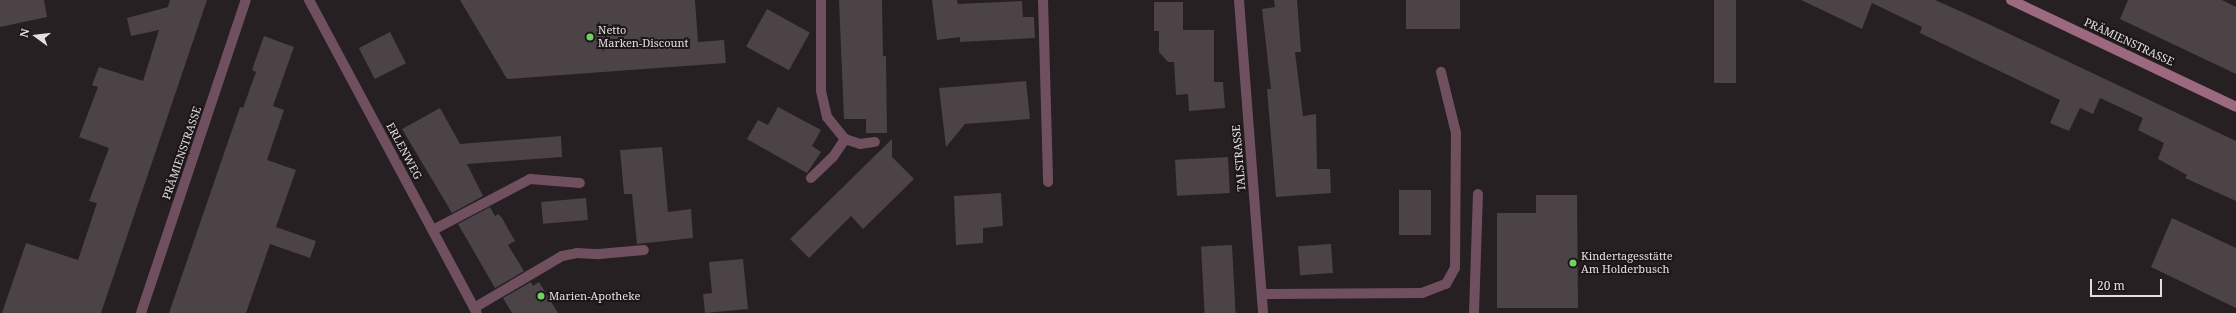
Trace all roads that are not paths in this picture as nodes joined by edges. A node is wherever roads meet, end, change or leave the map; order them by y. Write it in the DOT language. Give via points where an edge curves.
graph roads {
  1 [pos="246,0"];
  2 [pos="309,0"];
  3 [pos="821,0"];
  4 [pos="1043,0"];
  5 [pos="1239,0"];
  6 [pos="2011,0"];
  7 [pos="1441,72"];
  8 [pos="2236,107"];
  9 [pos="845,139"];
  10 [pos="875,142"];
  11 [pos="811,178"];
  12 [pos="1048,182"];
  13 [pos="580,183"];
  14 [pos="1478,194"];
  15 [pos="433,230"];
  16 [pos="644,250"];
  17 [pos="1262,294"];
  18 [pos="476,311"];
  19 [pos="141,313"];
  20 [pos="1263,313"];
  21 [pos="1474,313"];
  1 -- 19 [label="street, PRÄMIENSTRASSE"];
  2 -- 15 [label="street, ERLENWEG"];
  3 -- 9 [label="street" via="821,91 827,117"];
  4 -- 12 [label="street"];
  5 -- 17 [label="street, TALSTRASSE"];
  6 -- 8 [label="street, PRÄMIENSTRASSE"];
  7 -- 17 [label="street" via="1456,133 1455,268 1446,284 1422,293"];
  9 -- 10 [label="street" via="860,144"];
  9 -- 11 [label="street" via="833,157"];
  13 -- 15 [label="street" via="530,180"];
  14 -- 21 [label="street"];
  15 -- 18 [label="street, ERLENWEG"];
  16 -- 18 [label="street" via="562,256"];
  17 -- 20 [label="street, TALSTRASSE"];
}
